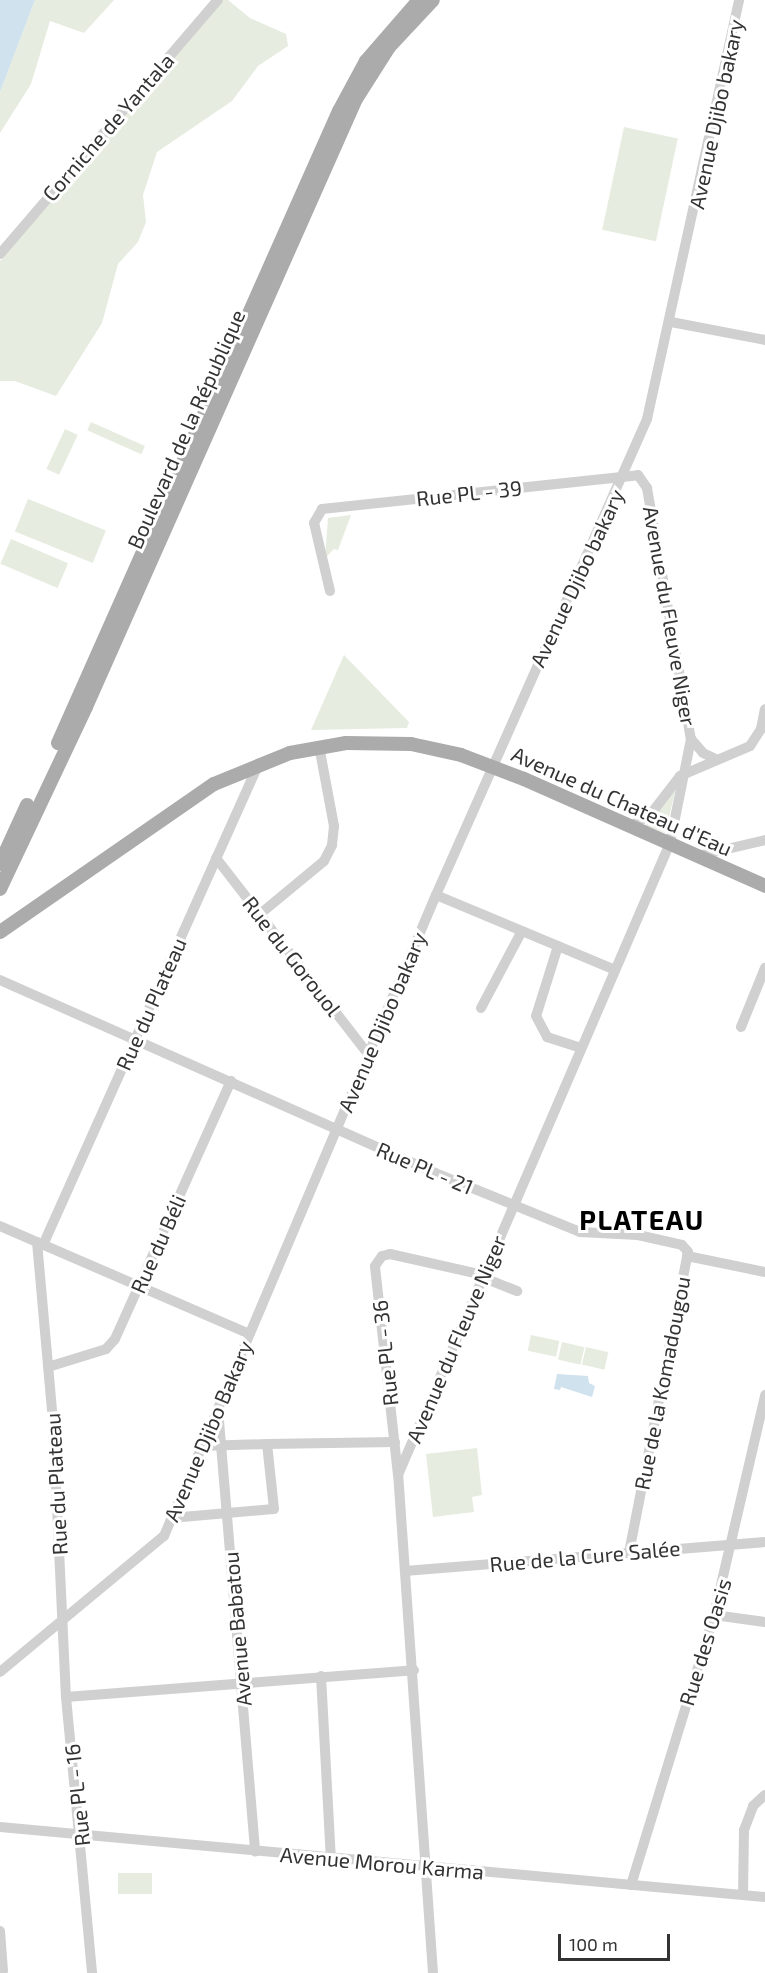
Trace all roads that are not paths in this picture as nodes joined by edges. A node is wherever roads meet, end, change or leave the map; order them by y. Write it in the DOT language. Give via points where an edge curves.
graph roads {
  1 [pos="218,0"];
  2 [pos="419,0"];
  3 [pos="433,0"];
  4 [pos="740,0"];
  5 [pos="331,140"];
  6 [pos="0,254"];
  7 [pos="671,322"];
  8 [pos="765,340"];
  9 [pos="625,474"];
  10 [pos="330,591"];
  11 [pos="765,709"];
  12 [pos="691,738"];
  13 [pos="320,746"];
  14 [pos="716,759"];
  15 [pos="258,763"];
  16 [pos="494,768"];
  17 [pos="686,773"];
  18 [pos="44,781"];
  19 [pos="629,827"];
  20 [pos="765,840"];
  21 [pos="670,843"];
  22 [pos="697,856"];
  23 [pos="216,858"];
  24 [pos="0,864"];
  25 [pos="765,886"];
  26 [pos="0,889"];
  27 [pos="436,895"];
  28 [pos="260,914"];
  29 [pos="522,931"];
  30 [pos="0,932"];
  31 [pos="558,946"];
  32 [pos="765,968"];
  33 [pos="615,970"];
  34 [pos="0,980"];
  35 [pos="481,1008"];
  36 [pos="741,1027"];
  37 [pos="135,1039"];
  38 [pos="580,1048"];
  39 [pos="368,1054"];
  40 [pos="231,1081"];
  41 [pos="337,1130"];
  42 [pos="513,1205"];
  43 [pos="0,1226"];
  44 [pos="40,1244"];
  45 [pos="687,1256"];
  46 [pos="765,1272"];
  47 [pos="483,1276"];
  48 [pos="139,1286"];
  49 [pos="517,1291"];
  50 [pos="250,1334"];
  51 [pos="48,1367"];
  52 [pos="765,1395"];
  53 [pos="218,1407"];
  54 [pos="394,1442"];
  55 [pos="267,1444"];
  56 [pos="201,1446"];
  57 [pos="223,1446"];
  58 [pos="398,1475"];
  59 [pos="227,1512"];
  60 [pos="171,1518"];
  61 [pos="765,1542"];
  62 [pos="734,1544"];
  63 [pos="629,1553"];
  64 [pos="405,1571"];
  65 [pos="714,1616"];
  66 [pos="63,1617"];
  67 [pos="765,1622"];
  68 [pos="414,1670"];
  69 [pos="0,1672"];
  70 [pos="321,1676"];
  71 [pos="242,1682"];
  72 [pos="66,1697"];
  73 [pos="765,1795"];
  74 [pos="0,1827"];
  75 [pos="81,1834"];
  76 [pos="255,1851"];
  77 [pos="331,1859"];
  78 [pos="425,1867"];
  79 [pos="631,1885"];
  80 [pos="743,1895"];
  81 [pos="765,1897"];
  82 [pos="0,1931"];
  83 [pos="3,1971"];
  84 [pos="92,1973"];
  85 [pos="433,1973"];
  1 -- 6 [label="street, Corniche de Yantala"];
  2 -- 5 [label="main road, Boulevard de la République" via="366,61"];
  3 -- 5 [label="main road, Boulevard de la République" via="374,68"];
  4 -- 7 [label="street, Avenue Djibo bakary"];
  5 -- 18 [label="main road, Boulevard de la République"];
  7 -- 8 [label="street"];
  7 -- 9 [label="street, Avenue Djibo bakary" via="654,398"];
  9 -- 10 [label="street, Rue PL - 39" via="322,509 316,516 316,532"];
  9 -- 12 [label="street, Avenue du Fleuve Niger" via="638,475 647,488"];
  9 -- 16 [label="street, Avenue Djibo bakary"];
  11 -- 14 [label="street" via="761,729 750,746"];
  12 -- 14 [label="street, Avenue du Fleuve Niger" via="703,753"];
  12 -- 17 [label="street, Avenue du Fleuve Niger"];
  13 -- 15 [label="main road, Avenue du Chateau d'Eau"];
  13 -- 16 [label="main road, Avenue du Chateau d'Eau" via="380,741 411,744 450,752"];
  13 -- 28 [label="street" via="334,826 332,845 324,861"];
  14 -- 17 [label="street"];
  15 -- 23 [label="street, Rue du Plateau"];
  15 -- 30 [label="main road, Avenue du Chateau d'Eau" via="175,807"];
  16 -- 19 [label="main road, Avenue du Chateau d'Eau"];
  16 -- 27 [label="street, Avenue Djibo bakary"];
  17 -- 19 [label="street" via="672,784 651,815"];
  17 -- 21 [label="street, Avenue du Fleuve Niger"];
  18 -- 24 [label="main road, Boulevard de la République"];
  18 -- 26 [label="main road, Boulevard de la République"];
  19 -- 21 [label="main road, Avenue du Chateau d'Eau"];
  20 -- 22 [label="street"];
  21 -- 22 [label="main road, Avenue du Chateau d'Eau"];
  21 -- 33 [label="street, Avenue du Fleuve Niger"];
  22 -- 25 [label="main road, Avenue du Chateau d'Eau"];
  23 -- 28 [label="street, Rue du Gorouol"];
  23 -- 37 [label="street, Rue du Plateau"];
  27 -- 29 [label="street"];
  27 -- 39 [label="street, Avenue Djibo bakary"];
  28 -- 39 [label="street, Rue du Gorouol"];
  29 -- 31 [label="street"];
  29 -- 35 [label="street"];
  31 -- 33 [label="street"];
  31 -- 38 [label="street" via="536,1016 547,1037"];
  32 -- 36 [label="street"];
  33 -- 38 [label="street, Avenue du Fleuve Niger"];
  34 -- 37 [label="street, Rue PL - 21"];
  37 -- 40 [label="street, Rue PL - 21"];
  37 -- 44 [label="street, Rue du Plateau"];
  38 -- 42 [label="street, Avenue du Fleuve Niger"];
  39 -- 41 [label="street, Avenue Djibo bakary"];
  40 -- 41 [label="street, Rue PL - 21"];
  40 -- 48 [label="street, Rue du Béli"];
  41 -- 42 [label="street, Rue PL - 21"];
  41 -- 50 [label="street, Avenue Djibo Bakary"];
  42 -- 45 [label="street, Rue PL - 21" via="586,1234 638,1235 676,1242 686,1249"];
  42 -- 47 [label="street, Avenue du Fleuve Niger"];
  43 -- 44 [label="street"];
  44 -- 48 [label="street"];
  44 -- 51 [label="street, Rue du Plateau"];
  45 -- 46 [label="street, Rue de la Komadougou"];
  45 -- 63 [label="street, Rue de la Komadougou"];
  47 -- 49 [label="street"];
  47 -- 54 [label="street, Rue PL - 36" via="390,1254 382,1256 375,1266"];
  47 -- 58 [label="street, Avenue du Fleuve Niger"];
  48 -- 50 [label="street"];
  48 -- 51 [label="street, Rue du Béli" via="110,1346"];
  50 -- 53 [label="street, Avenue Djibo Bakary"];
  51 -- 66 [label="street, Rue du Plateau"];
  52 -- 62 [label="street, Rue des Oasis"];
  53 -- 56 [label="street, Avenue Djibo Bakary"];
  53 -- 57 [label="street, Avenue Babatou"];
  54 -- 55 [label="street"];
  54 -- 58 [label="street, Rue PL - 36"];
  55 -- 57 [label="street"];
  55 -- 59 [label="street" via="274,1509"];
  56 -- 57 [label="street"];
  56 -- 60 [label="street, Avenue Djibo Bakary"];
  57 -- 59 [label="street, Avenue Babatou"];
  58 -- 64 [label="street, Avenue du Fleuve Niger"];
  59 -- 60 [label="street"];
  59 -- 71 [label="street, Avenue Babatou"];
  60 -- 66 [label="street, Avenue Djibo Bakary" via="164,1536 149,1552"];
  61 -- 62 [label="street, Rue de la Cure Salée"];
  62 -- 63 [label="street, Rue de la Cure Salée"];
  62 -- 65 [label="street, Rue des Oasis"];
  63 -- 64 [label="street, Rue de la Cure Salée"];
  64 -- 68 [label="street, Avenue du Fleuve Niger"];
  65 -- 67 [label="street"];
  65 -- 79 [label="street, Rue des Oasis"];
  66 -- 69 [label="street, Avenue Djibo Bakary"];
  66 -- 72 [label="street, Rue PL - 16"];
  68 -- 70 [label="street"];
  68 -- 78 [label="street, Avenue du Fleuve Niger"];
  70 -- 71 [label="street"];
  70 -- 77 [label="street"];
  71 -- 72 [label="street"];
  71 -- 76 [label="street, Avenue Babatou"];
  72 -- 75 [label="street, Rue PL - 16"];
  73 -- 80 [label="street" via="753,1806 744,1830"];
  74 -- 75 [label="street, Avenue Morou Karma"];
  75 -- 76 [label="street, Avenue Morou Karma"];
  75 -- 84 [label="street, Rue PL - 16"];
  76 -- 77 [label="street, Avenue Morou Karma"];
  77 -- 78 [label="street, Avenue Morou Karma"];
  78 -- 79 [label="street, Avenue Morou Karma"];
  78 -- 85 [label="street, Avenue du Fleuve Niger"];
  79 -- 80 [label="street, Avenue Morou Karma"];
  80 -- 81 [label="street, Avenue Morou Karma"];
  82 -- 83 [label="street"];
}
